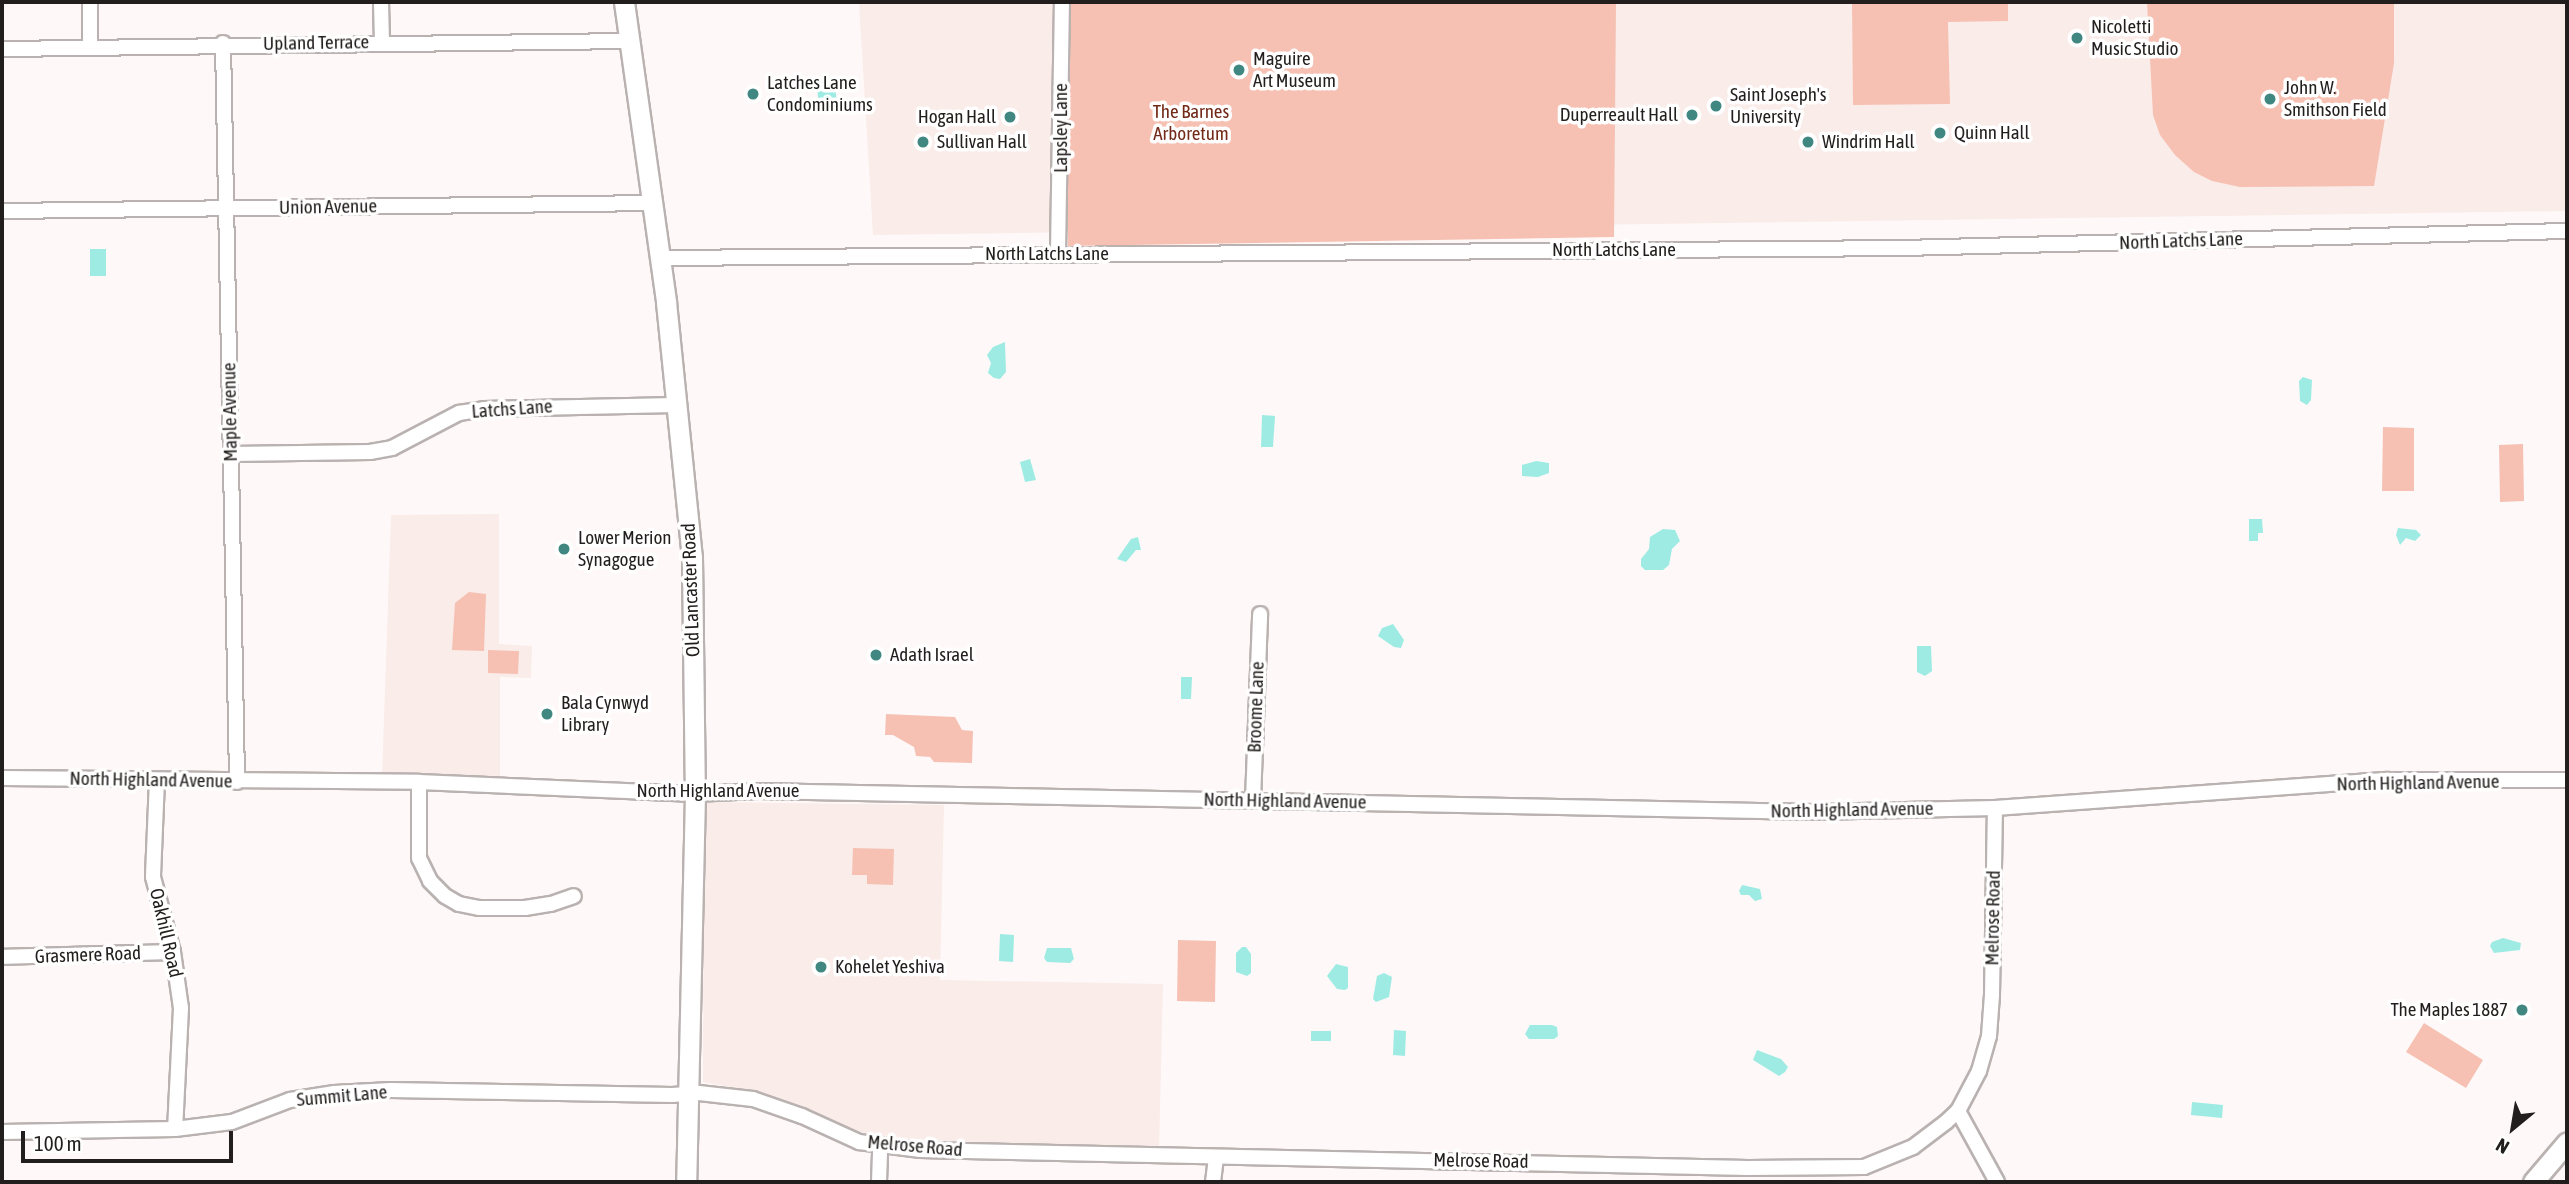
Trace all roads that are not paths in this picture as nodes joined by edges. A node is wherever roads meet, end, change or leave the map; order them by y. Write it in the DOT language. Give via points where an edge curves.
graph roads {
  1 [pos="90,2"];
  2 [pos="381,2"];
  3 [pos="624,2"];
  4 [pos="1062,2"];
  5 [pos="631,41"];
  6 [pos="382,42"];
  7 [pos="223,43"];
  8 [pos="90,46"];
  9 [pos="2,49"];
  10 [pos="653,203"];
  11 [pos="225,208"];
  12 [pos="2,211"];
  13 [pos="2567,231"];
  14 [pos="1058,253"];
  15 [pos="661,258"];
  16 [pos="676,405"];
  17 [pos="231,454"];
  18 [pos="1260,614"];
  19 [pos="2,778"];
  20 [pos="157,780"];
  21 [pos="2567,780"];
  22 [pos="237,782"];
  23 [pos="419,782"];
  24 [pos="695,794"];
  25 [pos="1254,800"];
  26 [pos="1995,808"];
  27 [pos="573,896"];
  28 [pos="173,952"];
  29 [pos="2,957"];
  30 [pos="687,1094"];
  31 [pos="1958,1111"];
  32 [pos="175,1129"];
  33 [pos="2,1132"];
  34 [pos="2567,1142"];
  35 [pos="880,1147"];
  36 [pos="1216,1157"];
  37 [pos="686,1182"];
  38 [pos="879,1182"];
  39 [pos="1213,1182"];
  40 [pos="1997,1182"];
  41 [pos="2533,1182"];
  1 -- 8 [label="street"];
  2 -- 6 [label="street"];
  3 -- 5 [label="main road, Old Lancaster Road"];
  4 -- 14 [label="street, Lapsley Lane"];
  5 -- 6 [label="street, Upland Terrace"];
  5 -- 10 [label="main road, Old Lancaster Road"];
  6 -- 7 [label="street, Upland Terrace"];
  7 -- 8 [label="street, Upland Terrace"];
  7 -- 11 [label="street, Maple Avenue"];
  8 -- 9 [label="street, Upland Terrace"];
  10 -- 11 [label="street, Union Avenue"];
  10 -- 15 [label="main road, Old Lancaster Road"];
  11 -- 12 [label="street, Union Avenue"];
  11 -- 17 [label="street, Maple Avenue"];
  13 -- 14 [label="street, North Latchs Lane" via="1939,248"];
  14 -- 15 [label="street, North Latchs Lane"];
  15 -- 16 [label="main road, Old Lancaster Road"];
  16 -- 17 [label="street, Latchs Lane" via="484,409 459,413 392,448 370,452"];
  16 -- 24 [label="main road, Old Lancaster Road" via="692,557"];
  17 -- 22 [label="street, Maple Avenue"];
  18 -- 25 [label="street, Broome Lane"];
  19 -- 20 [label="street, North Highland Avenue"];
  20 -- 22 [label="street, North Highland Avenue"];
  20 -- 28 [label="street, Oakhill Road" via="153,877"];
  21 -- 26 [label="street, North Highland Avenue" via="2388,780"];
  22 -- 23 [label="street, North Highland Avenue"];
  23 -- 24 [label="street, North Highland Avenue"];
  23 -- 27 [label="street" via="419,858 430,881 445,896 480,908 525,908"];
  24 -- 25 [label="street, North Highland Avenue" via="758,791"];
  24 -- 30 [label="main road, Old Lancaster Road"];
  25 -- 26 [label="street, North Highland Avenue" via="1814,812"];
  26 -- 31 [label="street, Melrose Road" via="1989,1036 1979,1071"];
  28 -- 29 [label="street, Grasmere Road"];
  28 -- 32 [label="street, Oakhill Road" via="181,1039"];
  30 -- 32 [label="street, Summit Lane" via="334,1093 290,1100 232,1122"];
  30 -- 35 [label="street, Melrose Road" via="753,1099"];
  30 -- 37 [label="main road, Old Lancaster Road"];
  31 -- 36 [label="street, Melrose Road" via="1913,1147 1879,1163 1847,1169"];
  31 -- 40 [label="street"];
  32 -- 33 [label="street, Summit Lane"];
  34 -- 41 [label="main road"];
  35 -- 36 [label="street, Melrose Road"];
  35 -- 38 [label="street"];
  36 -- 39 [label="street"];
}
